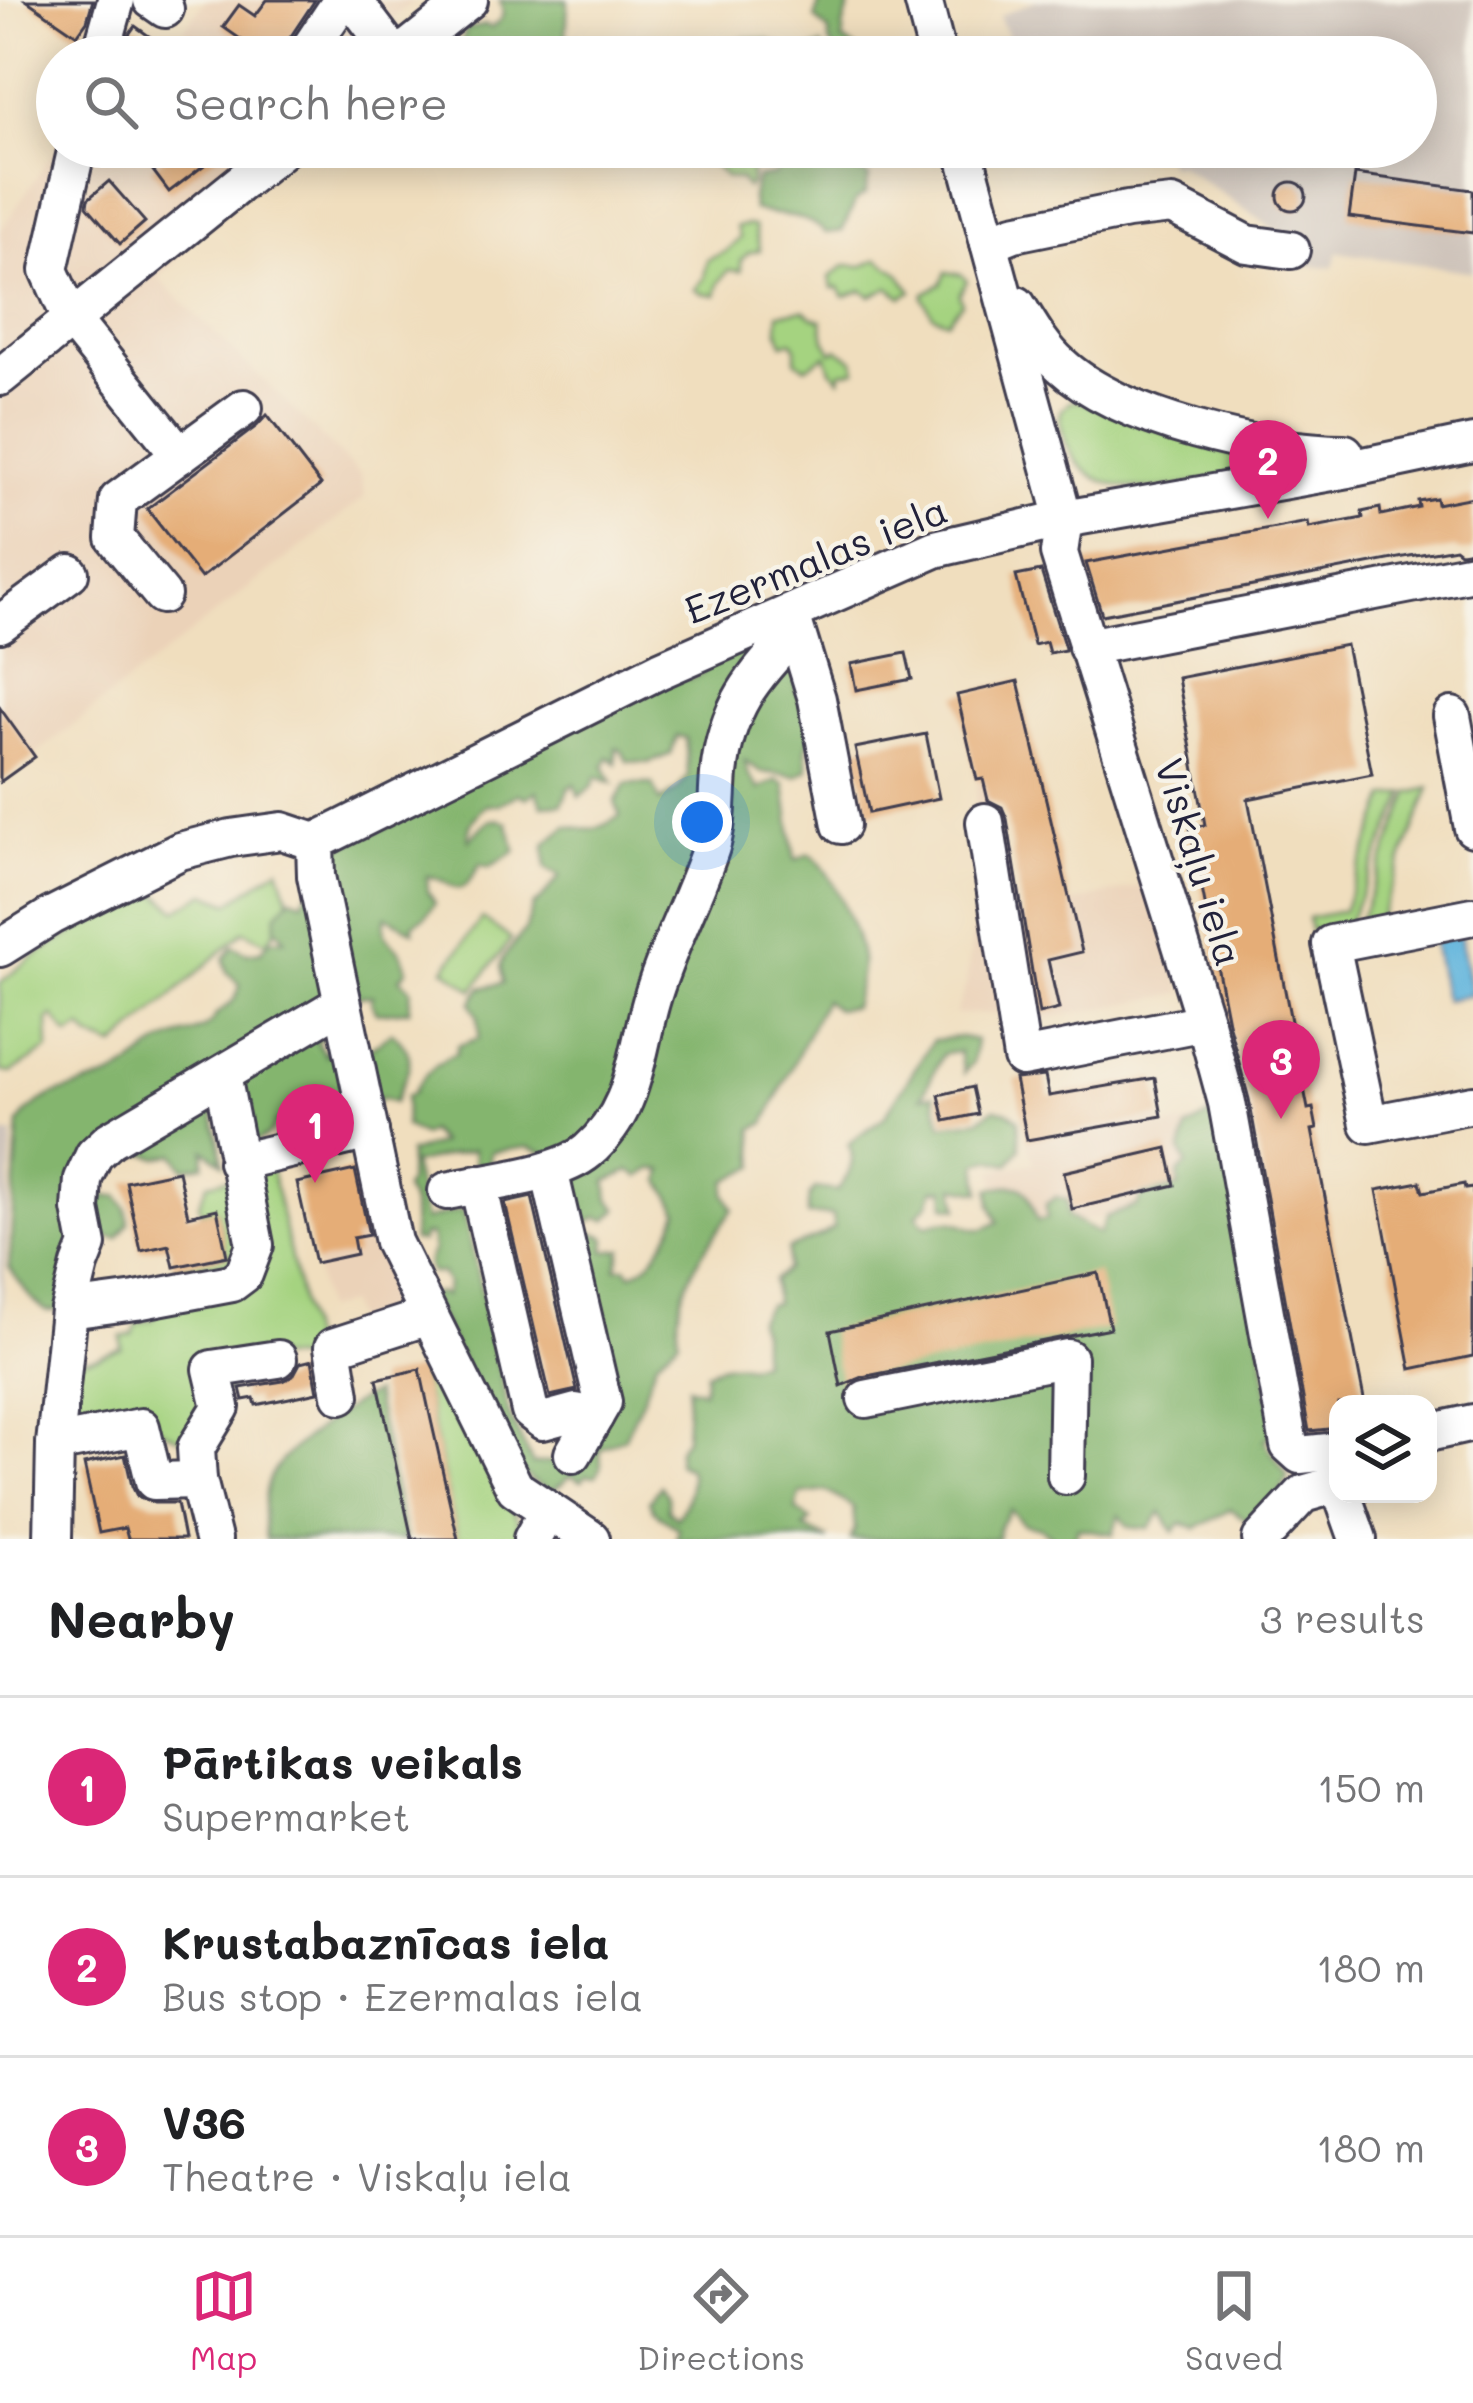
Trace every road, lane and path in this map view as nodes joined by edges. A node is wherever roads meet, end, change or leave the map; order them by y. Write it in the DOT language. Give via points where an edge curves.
graph roads {
  1 [pos="116,0"];
  2 [pos="342,0"];
  3 [pos="353,0"];
  4 [pos="469,0"];
  5 [pos="923,0"];
  6 [pos="106,36"];
  7 [pos="318,36"];
  8 [pos="381,36"];
  9 [pos="424,36"];
  10 [pos="932,36"];
  11 [pos="71,168"];
  12 [pos="259,168"];
  13 [pos="969,168"];
  14 [pos="989,242"];
  15 [pos="1291,250"];
  16 [pos="1001,280"];
  17 [pos="71,319"];
  18 [pos="0,377"];
  19 [pos="1083,381"];
  20 [pos="244,408"];
  21 [pos="1035,414"];
  22 [pos="1473,443"];
  23 [pos="180,454"];
  24 [pos="1384,460"];
  25 [pos="1064,520"];
  26 [pos="1473,572"];
  27 [pos="70,573"];
  28 [pos="162,595"];
  29 [pos="794,621"];
  30 [pos="0,624"];
  31 [pos="1087,647"];
  32 [pos="1452,716"];
  33 [pos="985,822"];
  34 [pos="841,825"];
  35 [pos="1473,828"];
  36 [pos="315,842"];
  37 [pos="1473,916"];
  38 [pos="0,948"];
  39 [pos="341,1004"];
  40 [pos="1205,1022"];
  41 [pos="222,1076"];
  42 [pos="1473,1079"];
  43 [pos="1364,1100"];
  44 [pos="1473,1104"];
  45 [pos="370,1131"];
  46 [pos="237,1162"];
  47 [pos="549,1170"];
  48 [pos="69,1310"];
  49 [pos="429,1316"];
  50 [pos="278,1359"];
  51 [pos="341,1395"];
  52 [pos="866,1399"];
  53 [pos="596,1416"];
  54 [pos="1473,1424"];
  55 [pos="1437,1430"];
  56 [pos="55,1444"];
  57 [pos="573,1454"];
  58 [pos="1329,1465"];
  59 [pos="1329,1474"];
  60 [pos="1066,1477"];
  61 [pos="198,1480"];
  62 [pos="1345,1503"];
  63 [pos="540,1524"];
  64 [pos="53,1539"];
  65 [pos="213,1539"];
  66 [pos="591,1539"];
  67 [pos="1261,1539"];
  68 [pos="1358,1539"];
  1 -- 6 [label="street"];
  2 -- 7 [label="street"];
  3 -- 8 [label="street"];
  4 -- 9 [label="street"];
  5 -- 10 [label="street"];
  11 -- 17 [label="street" via="49,270"];
  12 -- 17 [label="street"];
  13 -- 14 [label="street"];
  14 -- 15 [label="street" via="1172,205 1247,244"];
  14 -- 16 [label="street"];
  16 -- 19 [label="street, Ezermalas iela" via="1040,342"];
  16 -- 21 [label="street, Viskaļu iela"];
  17 -- 18 [label="street"];
  17 -- 23 [label="street"];
  19 -- 21 [label="street" via="1043,394"];
  19 -- 24 [label="street, Ezermalas iela" via="1178,423 1272,447"];
  20 -- 23 [label="street"];
  21 -- 25 [label="street, Viskaļu iela"];
  22 -- 24 [label="street, Ezermalas iela"];
  23 -- 28 [label="street" via="118,500 115,538"];
  24 -- 25 [label="street, Ezermalas iela"];
  25 -- 29 [label="street, Ezermalas iela" via="935,549"];
  25 -- 31 [label="street, Viskaļu iela" via="1060,554"];
  26 -- 31 [label="street"];
  27 -- 30 [label="street"];
  29 -- 34 [label="street"];
  29 -- 36 [label="street, Ezermalas iela" via="660,670"];
  29 -- 47 [label="street" via="740,697 725,737 713,842 652,999 632,1088 588,1151"];
  31 -- 40 [label="street, Viskaļu iela"];
  32 -- 35 [label="street"];
  33 -- 40 [label="street" via="1022,1058"];
  36 -- 38 [label="street" via="282,831 180,851"];
  36 -- 39 [label="street"];
  37 -- 43 [label="street" via="1331,944"];
  39 -- 41 [label="street"];
  39 -- 45 [label="street"];
  40 -- 58 [label="street, Viskaļu iela" via="1289,1445"];
  41 -- 46 [label="street"];
  41 -- 48 [label="street" via="94,1155 83,1179 88,1245"];
  42 -- 43 [label="street"];
  43 -- 44 [label="street" via="1369,1124"];
  45 -- 46 [label="street"];
  45 -- 49 [label="street" via="393,1242"];
  46 -- 48 [label="street" via="255,1245 244,1274 232,1283"];
  47 -- 53 [label="street" via="602,1402"];
  47 -- 53 [label="street" via="463,1187 530,1411 543,1421"];
  48 -- 56 [label="street"];
  49 -- 51 [label="street" via="333,1347"];
  49 -- 63 [label="street"];
  50 -- 61 [label="street" via="212,1369 221,1407 196,1448"];
  52 -- 60 [label="street" via="1068,1358"];
  53 -- 57 [label="street"];
  54 -- 55 [label="street"];
  56 -- 61 [label="street" via="141,1427 154,1481"];
  56 -- 64 [label="street"];
  59 -- 67 [label="street"];
  61 -- 65 [label="street"];
  62 -- 68 [label="street"];
  63 -- 66 [label="street"];
}
